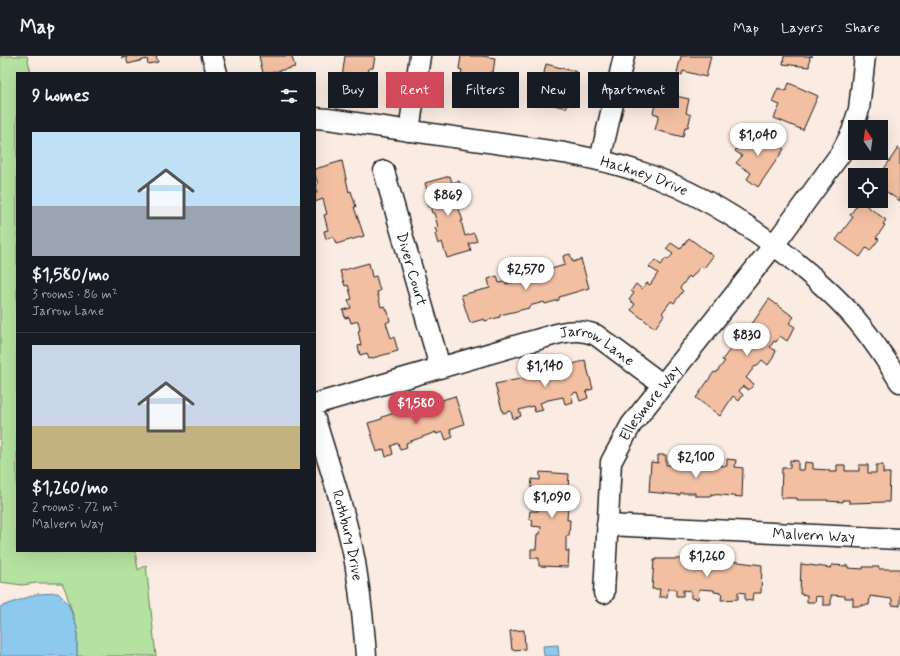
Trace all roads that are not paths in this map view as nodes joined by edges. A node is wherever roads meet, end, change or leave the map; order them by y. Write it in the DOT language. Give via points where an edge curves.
graph roads {
  1 [pos="212,56"];
  2 [pos="420,56"];
  3 [pos="624,56"];
  4 [pos="865,56"];
  5 [pos="217,72"];
  6 [pos="316,118"];
  7 [pos="409,131"];
  8 [pos="600,160"];
  9 [pos="384,171"];
  10 [pos="774,245"];
  11 [pos="440,367"];
  12 [pos="900,382"];
  13 [pos="663,385"];
  14 [pos="316,404"];
  15 [pos="316,422"];
  16 [pos="607,525"];
  17 [pos="900,539"];
  18 [pos="604,593"];
  19 [pos="366,656"];
  1 -- 5 [label="street"];
  2 -- 7 [label="street"];
  3 -- 8 [label="street"];
  4 -- 10 [label="street, Ellesmere Way" via="858,109 852,132 841,153"];
  6 -- 7 [label="street, Hackney Drive"];
  7 -- 8 [label="street, Hackney Drive"];
  8 -- 10 [label="street, Hackney Drive" via="646,174 685,190 715,206"];
  9 -- 11 [label="street, Diver Court"];
  10 -- 12 [label="street, Hackney Drive" via="835,297 853,316 883,354"];
  10 -- 13 [label="street, Ellesmere Way"];
  11 -- 13 [label="street, Jarrow Lane" via="574,330 596,335"];
  11 -- 14 [label="street, Jarrow Lane"];
  13 -- 16 [label="street, Ellesmere Way" via="631,425 611,462"];
  15 -- 19 [label="street, Rothbury Drive" via="355,562"];
  16 -- 17 [label="street, Malvern Way"];
  16 -- 18 [label="street, Ellesmere Way"];
}
